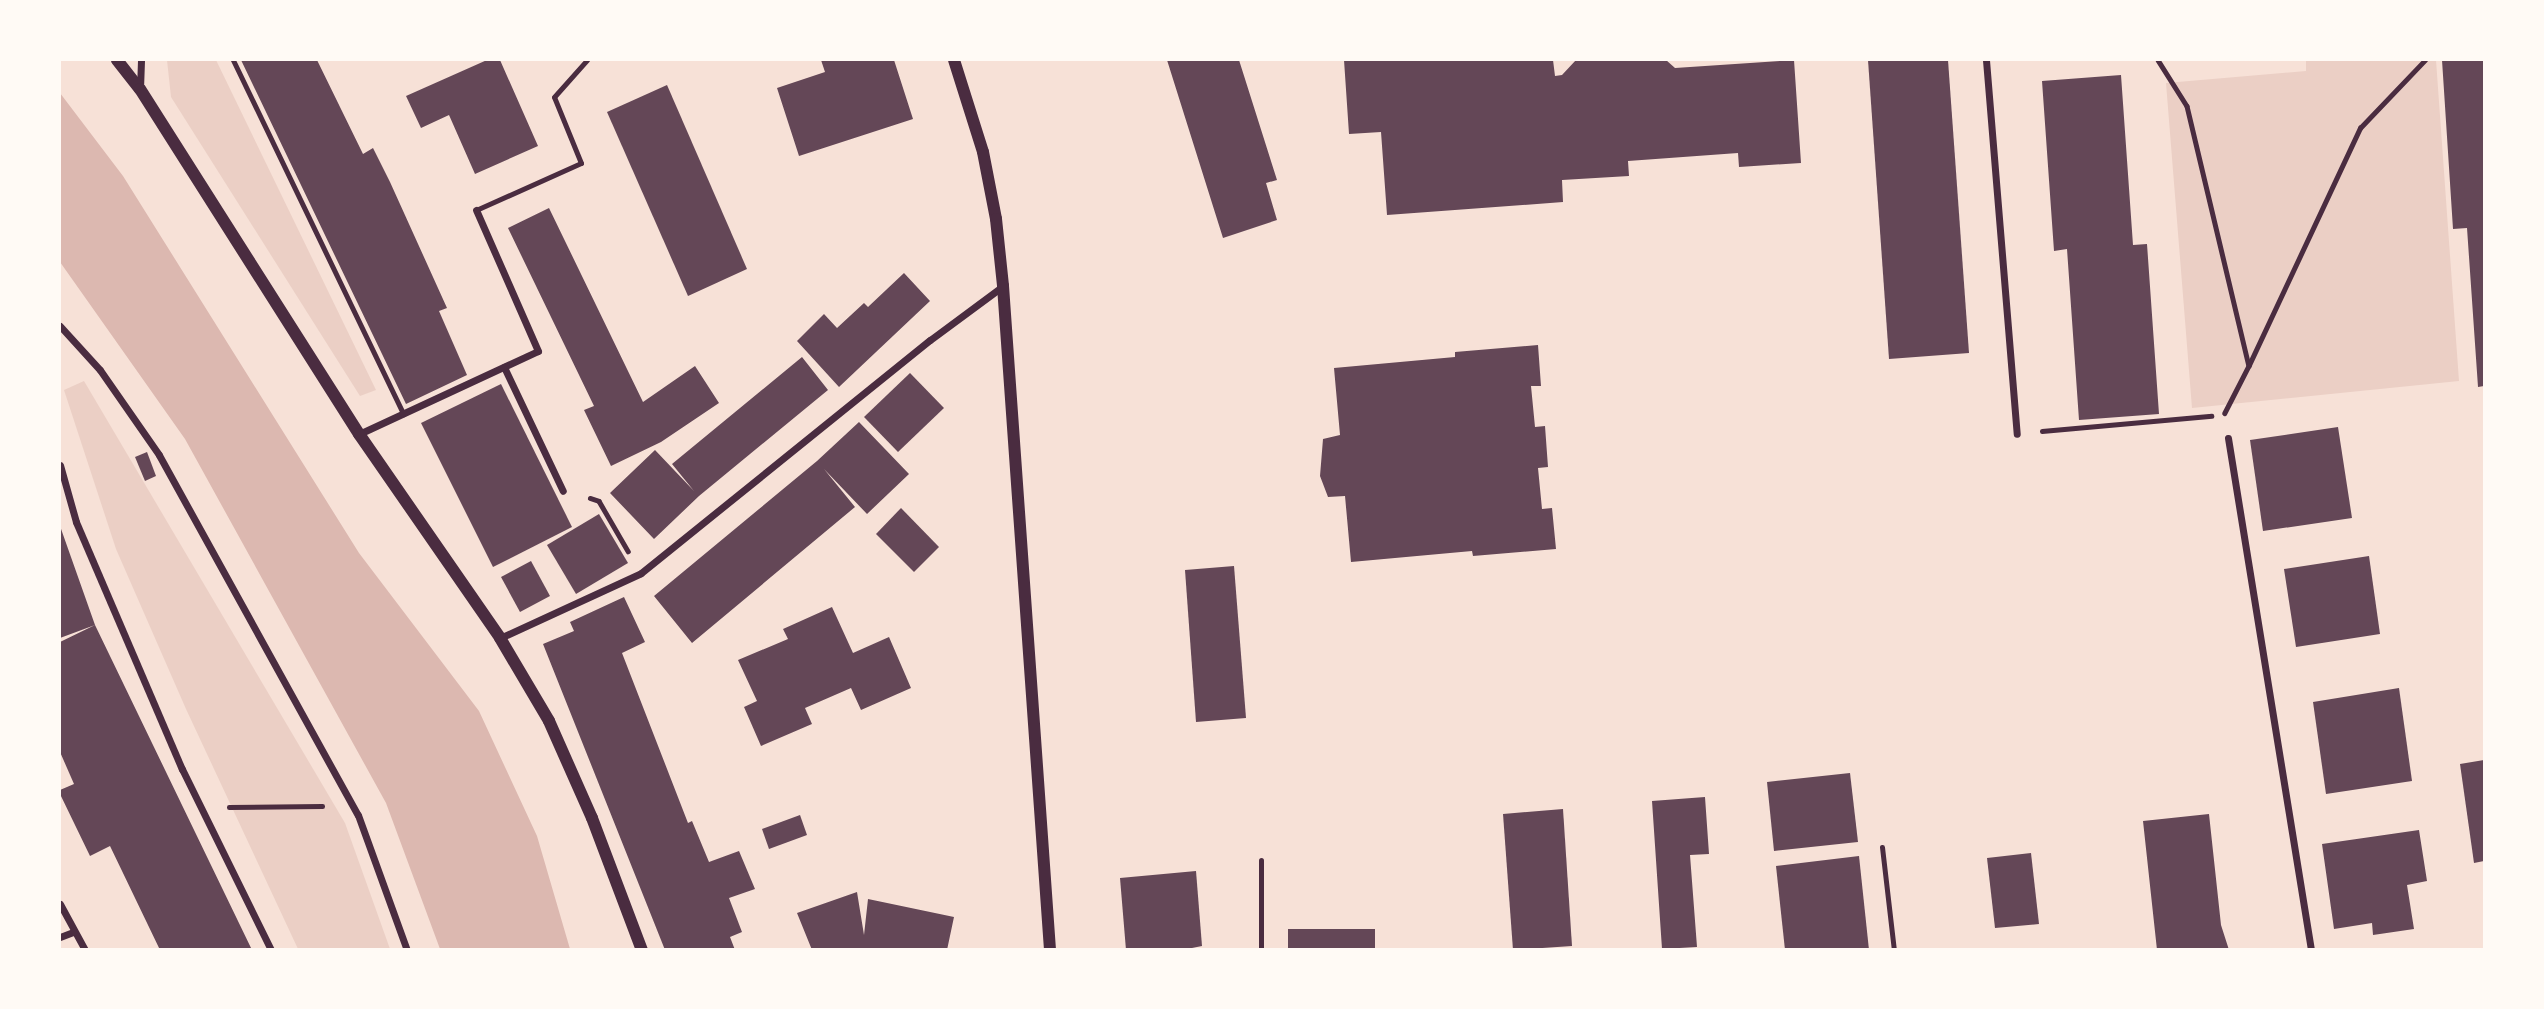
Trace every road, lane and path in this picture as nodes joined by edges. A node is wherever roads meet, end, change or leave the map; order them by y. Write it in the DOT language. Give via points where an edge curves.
graph roads {
  1 [pos="117,60"];
  2 [pos="141,60"];
  3 [pos="233,60"];
  4 [pos="587,60"];
  5 [pos="954,60"];
  6 [pos="1986,60"];
  7 [pos="2158,60"];
  8 [pos="2426,60"];
  9 [pos="140,89"];
  10 [pos="476,210"];
  11 [pos="1003,286"];
  12 [pos="60,326"];
  13 [pos="2249,366"];
  14 [pos="504,367"];
  15 [pos="403,414"];
  16 [pos="359,434"];
  17 [pos="2017,434"];
  18 [pos="2228,438"];
  19 [pos="60,465"];
  20 [pos="562,491"];
  21 [pos="640,573"];
  22 [pos="500,638"];
  23 [pos="353,805"];
  24 [pos="201,807"];
  25 [pos="1882,847"];
  26 [pos="1261,860"];
  27 [pos="60,904"];
  28 [pos="73,932"];
  29 [pos="60,937"];
  30 [pos="85,950"];
  31 [pos="271,950"];
  32 [pos="407,950"];
  33 [pos="642,950"];
  34 [pos="1050,950"];
  35 [pos="1261,950"];
  36 [pos="1894,950"];
  37 [pos="2311,950"];
  1 -- 9 [label="street"];
  2 -- 9 [label="street"];
  3 -- 15 [label="lane"];
  4 -- 10 [label="lane" via="554,97 581,163"];
  5 -- 11 [label="street" via="983,152"];
  6 -- 17 [label="street"];
  7 -- 13 [label="path" via="2187,106"];
  8 -- 13 [label="path" via="2360,128"];
  9 -- 16 [label="street"];
  10 -- 14 [label="street" via="538,351"];
  11 -- 21 [label="street"];
  11 -- 34 [label="street"];
  12 -- 23 [label="street" via="100,370 159,455"];
  13 -- 17 [label="path" via="2224,415"];
  14 -- 15 [label="street"];
  14 -- 20 [label="street"];
  15 -- 16 [label="street"];
  16 -- 22 [label="street"];
  18 -- 37 [label="street"];
  19 -- 24 [label="street" via="76,522"];
  20 -- 21 [label="path" via="599,501"];
  21 -- 22 [label="street"];
  22 -- 33 [label="street" via="549,721"];
  23 -- 24 [label="path"];
  23 -- 32 [label="street"];
  24 -- 31 [label="street"];
  25 -- 36 [label="lane"];
  26 -- 35 [label="lane"];
  27 -- 28 [label="street"];
  28 -- 29 [label="street"];
  28 -- 30 [label="street"];
}
